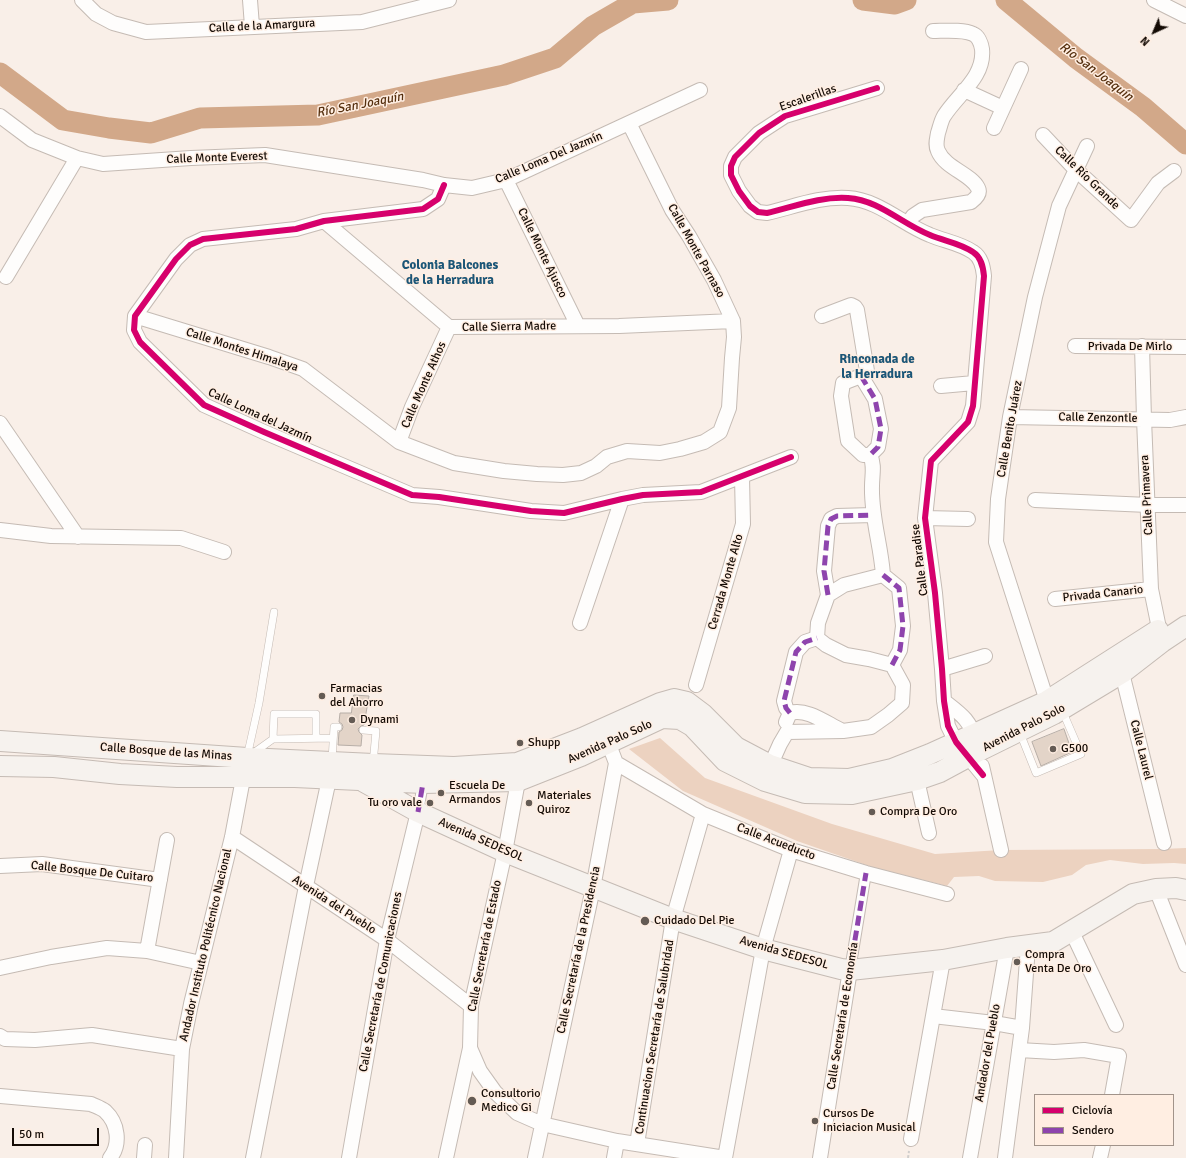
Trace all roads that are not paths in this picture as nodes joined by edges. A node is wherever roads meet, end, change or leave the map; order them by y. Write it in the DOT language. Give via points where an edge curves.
graph roads {
  1 [pos="82,0"];
  2 [pos="250,0"];
  3 [pos="450,0"];
  4 [pos="1154,0"];
  5 [pos="1186,16"];
  6 [pos="252,26"];
  7 [pos="933,31"];
  8 [pos="1021,69"];
  9 [pos="877,88"];
  10 [pos="700,90"];
  11 [pos="964,90"];
  12 [pos="1003,108"];
  13 [pos="0,116"];
  14 [pos="629,123"];
  15 [pos="994,128"];
  16 [pos="1044,135"];
  17 [pos="1087,146"];
  18 [pos="77,158"];
  19 [pos="1075,170"];
  20 [pos="1174,171"];
  21 [pos="506,180"];
  22 [pos="444,185"];
  23 [pos="324,221"];
  24 [pos="908,223"];
  25 [pos="6,277"];
  26 [pos="135,316"];
  27 [pos="822,316"];
  28 [pos="733,321"];
  29 [pos="578,326"];
  30 [pos="449,327"];
  31 [pos="1075,346"];
  32 [pos="1142,346"];
  33 [pos="1186,347"];
  34 [pos="861,376"];
  35 [pos="974,383"];
  36 [pos="941,386"];
  37 [pos="1010,417"];
  38 [pos="1186,417"];
  39 [pos="1144,419"];
  40 [pos="0,423"];
  41 [pos="398,442"];
  42 [pos="870,455"];
  43 [pos="791,457"];
  44 [pos="742,477"];
  45 [pos="622,499"];
  46 [pos="1034,500"];
  47 [pos="1148,505"];
  48 [pos="1186,505"];
  49 [pos="872,515"];
  50 [pos="925,518"];
  51 [pos="968,519"];
  52 [pos="0,530"];
  53 [pos="78,537"];
  54 [pos="224,552"];
  55 [pos="883,575"];
  56 [pos="1151,589"];
  57 [pos="828,595"];
  58 [pos="1055,599"];
  59 [pos="274,612"];
  60 [pos="1186,612"];
  61 [pos="580,623"];
  62 [pos="1186,626"];
  63 [pos="1160,636"];
  64 [pos="816,638"];
  65 [pos="985,656"];
  66 [pos="892,665"];
  67 [pos="1117,666"];
  68 [pos="942,669"];
  69 [pos="696,685"];
  70 [pos="944,701"];
  71 [pos="1054,708"];
  72 [pos="790,713"];
  73 [pos="338,727"];
  74 [pos="363,730"];
  75 [pos="843,731"];
  76 [pos="1019,731"];
  77 [pos="787,732"];
  78 [pos="316,738"];
  79 [pos="333,738"];
  80 [pos="272,739"];
  81 [pos="0,741"];
  82 [pos="608,742"];
  83 [pos="970,746"];
  84 [pos="247,758"];
  85 [pos="616,762"];
  86 [pos="373,764"];
  87 [pos="0,766"];
  88 [pos="331,770"];
  89 [pos="767,773"];
  90 [pos="243,778"];
  91 [pos="359,779"];
  92 [pos="917,780"];
  93 [pos="518,781"];
  94 [pos="423,783"];
  95 [pos="418,812"];
  96 [pos="703,814"];
  97 [pos="929,833"];
  98 [pos="232,837"];
  99 [pos="167,840"];
  100 [pos="1164,843"];
  101 [pos="791,850"];
  102 [pos="1001,850"];
  103 [pos="505,852"];
  104 [pos="0,866"];
  105 [pos="866,873"];
  106 [pos="160,880"];
  107 [pos="306,886"];
  108 [pos="593,888"];
  109 [pos="1156,889"];
  110 [pos="1183,891"];
  111 [pos="947,894"];
  112 [pos="673,919"];
  113 [pos="1072,932"];
  114 [pos="387,940"];
  115 [pos="1028,946"];
  116 [pos="1007,948"];
  117 [pos="763,949"];
  118 [pos="147,951"];
  119 [pos="943,960"];
  120 [pos="201,963"];
  121 [pos="1186,965"];
  122 [pos="0,968"];
  123 [pos="850,970"];
  124 [pos="471,1006"];
  125 [pos="933,1016"];
  126 [pos="994,1023"];
  127 [pos="1116,1025"];
  128 [pos="1022,1028"];
  129 [pos="0,1036"];
  130 [pos="470,1048"];
  131 [pos="182,1049"];
  132 [pos="1019,1050"];
  133 [pos="1112,1094"];
  134 [pos="0,1096"];
  135 [pos="542,1124"];
  136 [pos="911,1139"];
  137 [pos="617,1141"];
  138 [pos="637,1144"];
  139 [pos="1102,1146"];
  140 [pos="110,1158"];
  141 [pos="176,1158"];
  142 [pos="253,1158"];
  143 [pos="349,1158"];
  144 [pos="446,1158"];
  145 [pos="535,1158"];
  146 [pos="614,1158"];
  147 [pos="725,1158"];
  148 [pos="820,1158"];
  149 [pos="970,1158"];
  150 [pos="1005,1158"];
  151 [pos="1100,1158"];
  1 -- 6 [label="street, Calle de la Amargura" via="96,14 113,23 146,32"];
  2 -- 6 [label="street"];
  3 -- 6 [label="street, Calle de la Amargura" via="362,22"];
  4 -- 5 [label="street"];
  7 -- 11 [label="street" via="962,32 979,38 983,59 978,72"];
  8 -- 12 [label="street"];
  9 -- 24 [label="street, Escalerillas" via="784,116 759,133 735,157 731,166 732,175 739,191 758,212 767,213 823,199 848,198 870,202"];
  10 -- 14 [label="street, Calle Loma Del Jazmín"];
  11 -- 12 [label="street"];
  11 -- 24 [label="street" via="943,118 936,140 943,159 971,180 978,188 979,194 971,202 922,210"];
  12 -- 15 [label="street"];
  13 -- 18 [label="street, Calle Monte Everest" via="32,140"];
  14 -- 21 [label="street, Calle Loma Del Jazmín"];
  14 -- 28 [label="street, Calle Monte Parnaso" via="672,210 714,280"];
  16 -- 19 [label="street, Calle Río Grande"];
  17 -- 19 [label="street, Calle Benito Juárez"];
  18 -- 22 [label="street, Calle Monte Everest" via="103,164 264,155"];
  18 -- 25 [label="street"];
  19 -- 20 [label="street, Calle Río Grande" via="1131,220 1158,183"];
  19 -- 37 [label="street, Calle Benito Juárez" via="1059,206 1035,297"];
  21 -- 22 [label="street, Calle Loma Del Jazmín" via="472,188"];
  21 -- 29 [label="street, Calle Monte Ajusco"];
  22 -- 23 [label="street" via="438,199 423,209"];
  23 -- 26 [label="street" via="296,229 203,239 190,245 176,259"];
  23 -- 30 [label="street, Calle Sierra Madre"];
  24 -- 35 [label="street, Calle Paradise" via="931,236 974,252 982,263 984,276"];
  26 -- 41 [label="street, Calle Montes Himalaya" via="303,369"];
  26 -- 45 [label="street, Calle Loma del Jazmín" via="134,330 140,342 204,405 412,495 564,513"];
  27 -- 34 [label="street" via="851,305 857,310 867,371"];
  28 -- 29 [label="street, Calle Sierra Madre"];
  28 -- 41 [label="street, Calle Monte Parnaso" via="729,408 720,432 704,442 660,453 627,451 608,457 581,473 563,475 504,471 454,463"];
  29 -- 30 [label="street, Calle Sierra Madre"];
  30 -- 41 [label="street, Calle Monte Athos"];
  31 -- 32 [label="street, Privada De Mirlo"];
  32 -- 33 [label="street, Privada De Mirlo"];
  32 -- 39 [label="street, Calle Primavera"];
  34 -- 42 [label="street" via="875,399 881,429 878,447"];
  34 -- 42 [label="street" via="843,384 841,396 848,441 863,455"];
  35 -- 36 [label="street"];
  35 -- 50 [label="street, Calle Paradise" via="973,406 968,422 931,461"];
  37 -- 39 [label="street, Calle Zenzontle"];
  37 -- 71 [label="street, Calle Benito Juárez" via="998,499 996,542"];
  38 -- 39 [label="street, Calle Zenzontle" via="1170,420"];
  39 -- 47 [label="street, Calle Primavera"];
  40 -- 53 [label="street"];
  42 -- 49 [label="street" via="874,463"];
  43 -- 44 [label="street, Calle Loma del Jazmín"];
  44 -- 45 [label="street, Calle Loma del Jazmín" via="702,492 643,495"];
  44 -- 69 [label="street, Cerrada Monte Alto" via="743,524"];
  45 -- 61 [label="street"];
  46 -- 47 [label="street"];
  47 -- 48 [label="street"];
  47 -- 56 [label="street, Calle Primavera"];
  49 -- 55 [label="street"];
  49 -- 57 [label="street" via="837,516 831,519 828,526 824,571"];
  50 -- 51 [label="street"];
  50 -- 68 [label="street, Calle Paradise"];
  52 -- 53 [label="street"];
  53 -- 54 [label="street" via="181,538"];
  55 -- 57 [label="street" via="844,585"];
  55 -- 66 [label="street" via="900,588 903,626 900,650"];
  56 -- 58 [label="street, Privada Canario"];
  56 -- 63 [label="street, Calle Primavera"];
  57 -- 64 [label="street" via="818,623"];
  59 -- 84 [label="lane"];
  60 -- 63 [label="main road, Avenida Palo Solo"];
  62 -- 63 [label="main road, Avenida Palo Solo"];
  63 -- 67 [label="main road, Avenida Palo Solo"];
  64 -- 66 [label="street" via="846,655"];
  64 -- 72 [label="street" via="806,642 796,652 784,701"];
  65 -- 68 [label="street"];
  66 -- 75 [label="street" via="903,685 902,703 871,727"];
  67 -- 71 [label="main road, Avenida Palo Solo"];
  67 -- 100 [label="street, Calle Laurel"];
  68 -- 70 [label="street, Calle Paradise"];
  70 -- 83 [label="street, Calle Paradise" via="948,726"];
  70 -- 83 [label="street" via="965,717"];
  71 -- 76 [label="main road, Avenida Palo Solo"];
  71 -- 76 [label="lane" via="1081,754 1036,773"];
  71 -- 83 [label="main road, Avenida Palo Solo"];
  72 -- 75 [label="street" via="797,711"];
  72 -- 77 [label="street" via="785,726"];
  73 -- 79 [label="lane" via="334,727"];
  74 -- 86 [label="lane" via="376,731"];
  75 -- 77 [label="street"];
  76 -- 83 [label="main road, Avenida Palo Solo"];
  77 -- 89 [label="street"];
  78 -- 79 [label="lane"];
  78 -- 80 [label="lane"];
  78 -- 80 [label="lane" via="316,714 274,714"];
  79 -- 88 [label="lane"];
  80 -- 84 [label="lane"];
  81 -- 84 [label="main road, Calle Bosque de las Minas"];
  82 -- 85 [label="street"];
  82 -- 89 [label="main road, Avenida Palo Solo" via="662,718 680,719 692,726 725,761"];
  82 -- 93 [label="main road, Avenida Palo Solo" via="581,756"];
  83 -- 89 [label="main road, Avenida Palo Solo" via="930,754 892,769 849,779"];
  83 -- 92 [label="main road, Avenida Palo Solo" via="940,772"];
  83 -- 102 [label="street" via="983,775"];
  84 -- 88 [label="main road, Calle Bosque de las Minas"];
  84 -- 90 [label="street, Andador Instituto Politécnico Nacional"];
  85 -- 96 [label="street, Calle Acueducto"];
  85 -- 108 [label="street, Calle Secretaría de la Presidencia"];
  86 -- 88 [label="main road, Avenida Palo Solo"];
  86 -- 89 [label="main road, Avenida Palo Solo" via="454,767 517,763 674,699 687,702 698,710"];
  87 -- 90 [label="main road, Calle Bosque de las Minas" via="54,767 177,777"];
  88 -- 90 [label="main road, Calle Bosque de las Minas" via="295,777"];
  88 -- 91 [label="main road, Avenida Palo Solo"];
  88 -- 107 [label="street"];
  89 -- 92 [label="main road, Avenida Palo Solo" via="805,793 852,794"];
  90 -- 98 [label="street, Andador Instituto Politécnico Nacional"];
  91 -- 94 [label="main road, Avenida Palo Solo"];
  91 -- 95 [label="main road, Avenida SEDESOL"];
  92 -- 97 [label="street"];
  93 -- 94 [label="main road, Avenida Palo Solo"];
  93 -- 103 [label="street, Calle Secretaría de Estado"];
  94 -- 95 [label="street, Calle Secretaría de Comunicaciones"];
  95 -- 103 [label="main road, Avenida SEDESOL"];
  95 -- 114 [label="street, Calle Secretaría de Comunicaciones"];
  96 -- 101 [label="street, Calle Acueducto"];
  96 -- 112 [label="street, Continuacion Secretaría de Salubridad"];
  98 -- 107 [label="street, Avenida del Pueblo"];
  98 -- 120 [label="street, Andador Instituto Politécnico Nacional"];
  99 -- 106 [label="street"];
  101 -- 105 [label="street, Calle Acueducto"];
  101 -- 117 [label="street"];
  103 -- 108 [label="main road, Avenida SEDESOL"];
  103 -- 124 [label="street, Calle Secretaría de Estado"];
  104 -- 106 [label="street, Calle Bosque De Cuitaro" via="42,864"];
  105 -- 111 [label="street, Calle Acueducto"];
  105 -- 123 [label="street, Calle Secretaría de Economía"];
  106 -- 118 [label="street"];
  107 -- 114 [label="street, Avenida del Pueblo"];
  107 -- 142 [label="street"];
  108 -- 112 [label="main road, Avenida SEDESOL"];
  108 -- 135 [label="street, Calle Secretaría de la Presidencia"];
  109 -- 110 [label="main road, Avenida SEDESOL"];
  109 -- 113 [label="main road, Avenida SEDESOL" via="1133,894"];
  109 -- 121 [label="street"];
  112 -- 117 [label="main road, Avenida SEDESOL"];
  112 -- 138 [label="street, Continuacion Secretaría de Salubridad"];
  113 -- 115 [label="main road, Avenida SEDESOL" via="1053,942"];
  113 -- 127 [label="street"];
  114 -- 124 [label="street, Avenida del Pueblo"];
  114 -- 143 [label="street, Calle Secretaría de Comunicaciones"];
  115 -- 116 [label="main road, Avenida SEDESOL"];
  115 -- 128 [label="street"];
  116 -- 119 [label="main road, Avenida SEDESOL"];
  116 -- 126 [label="street, Andador del Pueblo"];
  117 -- 123 [label="main road, Avenida SEDESOL"];
  117 -- 147 [label="street"];
  118 -- 120 [label="street"];
  118 -- 122 [label="street" via="107,948"];
  119 -- 123 [label="main road, Avenida SEDESOL"];
  119 -- 125 [label="street"];
  120 -- 131 [label="street, Andador Instituto Politécnico Nacional"];
  123 -- 148 [label="street, Calle Secretaría de Economía"];
  124 -- 130 [label="street, Calle Secretaría de Estado"];
  125 -- 126 [label="street"];
  125 -- 136 [label="street"];
  126 -- 128 [label="street"];
  126 -- 149 [label="street, Andador del Pueblo"];
  128 -- 132 [label="street"];
  129 -- 131 [label="street" via="5,1039 34,1040 92,1035"];
  130 -- 135 [label="street" via="480,1072 494,1092 517,1113"];
  130 -- 144 [label="street, Calle Secretaría de Estado"];
  131 -- 141 [label="street, Andador Instituto Politécnico Nacional"];
  132 -- 133 [label="street" via="1084,1050 1119,1056"];
  132 -- 150 [label="street"];
  134 -- 140 [label="street" via="91,1104 104,1110 113,1121 118,1140 115,1152"];
  135 -- 137 [label="street"];
  135 -- 145 [label="street, Calle Secretaría de la Presidencia"];
  137 -- 138 [label="street"];
  137 -- 146 [label="street"];
  138 -- 147 [label="street"];
  139 -- 151 [label="street"];
}
